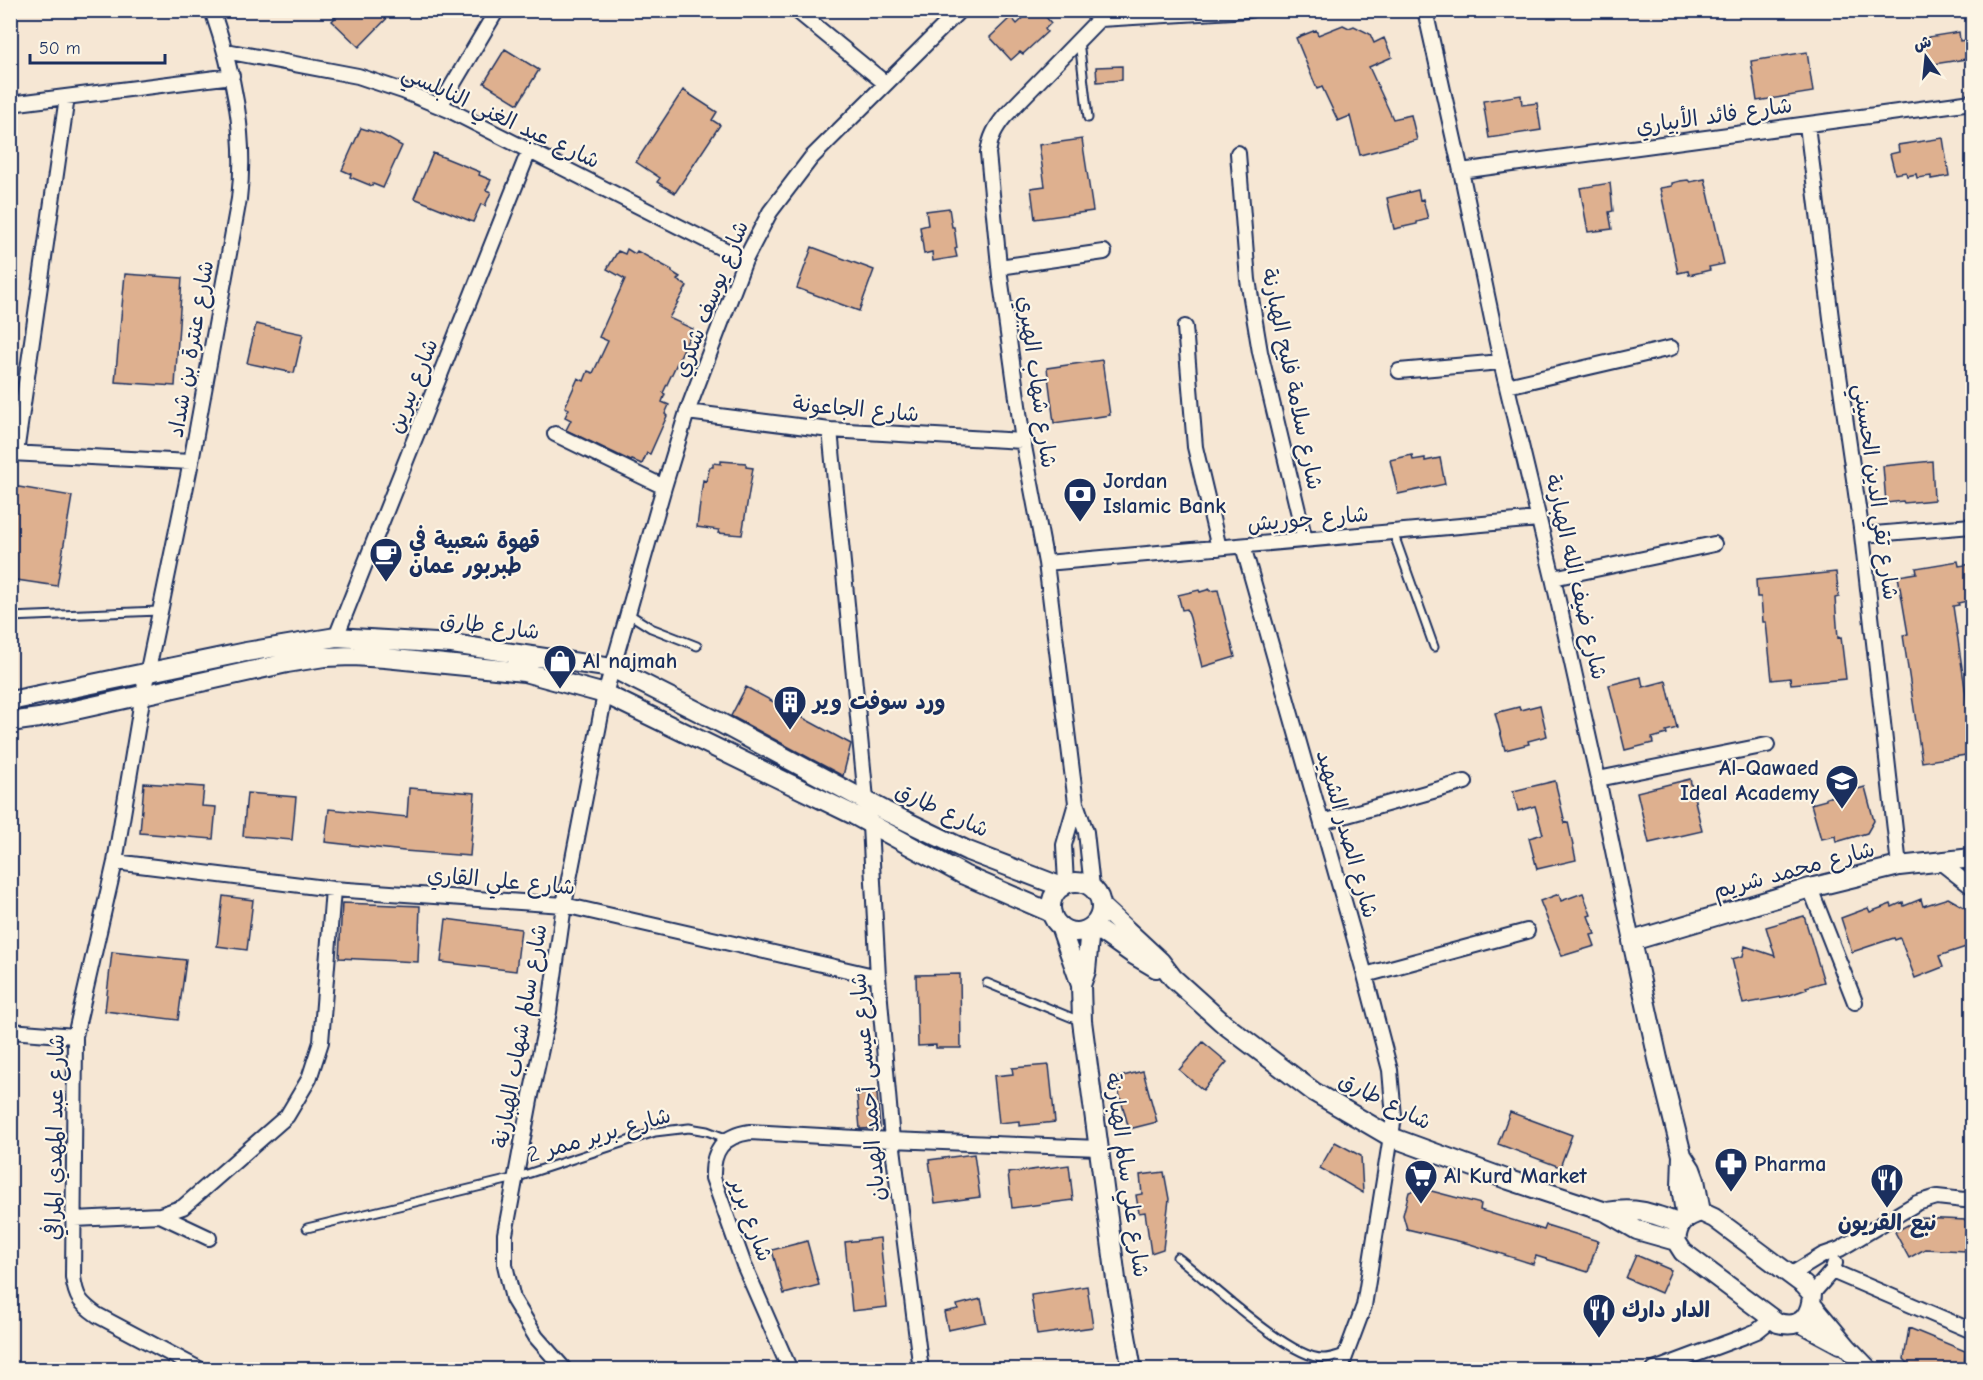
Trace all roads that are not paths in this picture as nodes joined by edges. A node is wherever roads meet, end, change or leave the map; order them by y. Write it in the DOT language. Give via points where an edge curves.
graph roads {
  1 [pos="212,10"];
  2 [pos="497,10"];
  3 [pos="796,10"];
  4 [pos="960,10"];
  5 [pos="1250,10"];
  6 [pos="1425,10"];
  7 [pos="1191,12"];
  8 [pos="1104,14"];
  9 [pos="1079,42"];
  10 [pos="226,51"];
  11 [pos="232,76"];
  12 [pos="885,83"];
  13 [pos="67,97"];
  14 [pos="1972,102"];
  15 [pos="10,104"];
  16 [pos="440,106"];
  17 [pos="1088,118"];
  18 [pos="1807,124"];
  19 [pos="529,151"];
  20 [pos="1238,153"];
  21 [pos="1461,171"];
  22 [pos="1104,252"];
  23 [pos="745,260"];
  24 [pos="999,267"];
  25 [pos="1185,327"];
  26 [pos="1671,348"];
  27 [pos="1501,362"];
  28 [pos="1399,371"];
  29 [pos="1507,386"];
  30 [pos="687,412"];
  31 [pos="830,430"];
  32 [pos="555,434"];
  33 [pos="1023,441"];
  34 [pos="13,453"];
  35 [pos="191,462"];
  36 [pos="664,487"];
  37 [pos="1538,519"];
  38 [pos="1972,526"];
  39 [pos="1393,532"];
  40 [pos="1862,535"];
  41 [pos="1305,540"];
  42 [pos="1714,544"];
  43 [pos="1243,546"];
  44 [pos="1220,548"];
  45 [pos="1046,563"];
  46 [pos="1553,578"];
  47 [pos="159,611"];
  48 [pos="629,614"];
  49 [pos="10,617"];
  50 [pos="336,637"];
  51 [pos="697,646"];
  52 [pos="1434,647"];
  53 [pos="612,668"];
  54 [pos="147,674"];
  55 [pos="143,694"];
  56 [pos="605,694"];
  57 [pos="10,701"];
  58 [pos="10,722"];
  59 [pos="1767,745"];
  60 [pos="1598,779"];
  61 [pos="1466,782"];
  62 [pos="866,799"];
  63 [pos="1076,803"];
  64 [pos="1322,822"];
  65 [pos="870,825"];
  66 [pos="1972,858"];
  67 [pos="1940,861"];
  68 [pos="115,862"];
  69 [pos="1899,866"];
  70 [pos="1064,886"];
  71 [pos="1092,887"];
  72 [pos="1972,887"];
  73 [pos="1810,888"];
  74 [pos="333,889"];
  75 [pos="564,905"];
  76 [pos="1102,907"];
  77 [pos="1056,920"];
  78 [pos="1092,927"];
  79 [pos="1527,931"];
  80 [pos="1632,941"];
  81 [pos="1365,975"];
  82 [pos="878,977"];
  83 [pos="1173,978"];
  84 [pos="987,983"];
  85 [pos="1081,985"];
  86 [pos="1855,1002"];
  87 [pos="1082,1022"];
  88 [pos="10,1031"];
  89 [pos="75,1036"];
  90 [pos="1391,1137"];
  91 [pos="728,1139"];
  92 [pos="892,1140"];
  93 [pos="1099,1148"];
  94 [pos="515,1178"];
  95 [pos="1972,1198"];
  96 [pos="160,1215"];
  97 [pos="74,1219"];
  98 [pos="1686,1224"];
  99 [pos="307,1228"];
  100 [pos="209,1238"];
  101 [pos="1840,1249"];
  102 [pos="1177,1257"];
  103 [pos="1832,1271"];
  104 [pos="1791,1274"];
  105 [pos="1812,1300"];
  106 [pos="1772,1319"];
  107 [pos="1799,1322"];
  108 [pos="1972,1330"];
  109 [pos="1847,1347"];
  110 [pos="1347,1353"];
  111 [pos="201,1370"];
  112 [pos="566,1370"];
  113 [pos="790,1370"];
  114 [pos="921,1370"];
  115 [pos="1132,1370"];
  116 [pos="1340,1370"];
  117 [pos="1654,1370"];
  118 [pos="1869,1370"];
  1 -- 10 [label="street, شارع عنترة بن شداد"];
  2 -- 16 [label="street"];
  3 -- 12 [label="street"];
  4 -- 12 [label="street, شارع يوسف شكري"];
  5 -- 7 [label="street"];
  6 -- 21 [label="street, شارع ضيف الله الهبارنة"];
  7 -- 8 [label="street"];
  8 -- 9 [label="street, شارع شهاب الهبري"];
  9 -- 17 [label="lane"];
  9 -- 24 [label="street, شارع شهاب الهبري" via="1005,116 990,140"];
  10 -- 11 [label="street, شارع عنترة بن شداد"];
  10 -- 16 [label="street, شارع عبد الغني النابلسي" via="358,76"];
  11 -- 13 [label="street"];
  11 -- 35 [label="street, شارع عنترة بن شداد" via="243,171"];
  12 -- 23 [label="street, شارع يوسف شكري" via="798,174 770,212"];
  13 -- 15 [label="street"];
  13 -- 34 [label="street"];
  14 -- 18 [label="street, شارع فائد الأبياري"];
  16 -- 19 [label="street, شارع عبد الغني النابلسي"];
  18 -- 21 [label="street, شارع فائد الأبياري"];
  18 -- 40 [label="street, شارع تقي الدين الحسيني"];
  19 -- 23 [label="street, شارع عبد الغني النابلسي"];
  19 -- 50 [label="street, شارع بيرين"];
  20 -- 41 [label="street, شارع سلامة فليح الهبارنة" via="1248,280 1260,352"];
  21 -- 27 [label="street, شارع ضيف الله الهبارنة"];
  22 -- 24 [label="street"];
  23 -- 30 [label="street, شارع يوسف شكري"];
  24 -- 33 [label="street, شارع شهاب الهبري"];
  25 -- 44 [label="street" via="1195,447"];
  26 -- 29 [label="street"];
  27 -- 28 [label="street"];
  27 -- 29 [label="street, شارع ضيف الله الهبارنة"];
  29 -- 37 [label="street, شارع ضيف الله الهبارنة"];
  30 -- 31 [label="street, شارع الجاعونة"];
  30 -- 36 [label="street, شارع يوسف شكري"];
  31 -- 33 [label="street, شارع الجاعونة"];
  31 -- 62 [label="street, شارع عيسى أحمد الهدبان"];
  32 -- 36 [label="street"];
  33 -- 45 [label="street, شارع شهاب الهبري"];
  34 -- 35 [label="street"];
  35 -- 47 [label="street, شارع عنترة بن شداد"];
  36 -- 48 [label="street, شارع يوسف شكري"];
  37 -- 39 [label="street, شارع جوريش"];
  37 -- 46 [label="street, شارع ضيف الله الهبارنة"];
  38 -- 40 [label="street"];
  39 -- 41 [label="street, شارع جوريش"];
  39 -- 52 [label="lane"];
  40 -- 69 [label="street, شارع تقي الدين الحسيني"];
  41 -- 43 [label="street, شارع جوريش"];
  42 -- 46 [label="street"];
  43 -- 44 [label="street, شارع جوريش"];
  43 -- 64 [label="street, شارع الصدر الشهيد"];
  44 -- 45 [label="street, شارع جوريش"];
  45 -- 63 [label="street, شارع شهاب الهبري"];
  46 -- 60 [label="street, شارع ضيف الله الهبارنة"];
  47 -- 49 [label="lane"];
  47 -- 54 [label="street, شارع عنترة بن شداد"];
  48 -- 51 [label="lane" via="651,628"];
  48 -- 53 [label="street, شارع يوسف شكري"];
  50 -- 53 [label="street, شارع طارق" via="453,644"];
  50 -- 54 [label="street, شارع طارق"];
  53 -- 56 [label="street, شارع سالم شهاب الهبارنة"];
  53 -- 62 [label="street, شارع طارق"];
  54 -- 55 [label="street, شارع عنترة بن شداد"];
  54 -- 57 [label="street, شارع طارق"];
  55 -- 56 [label="street, شارع طارق" via="304,660 353,656 524,672"];
  55 -- 58 [label="street, شارع طارق"];
  55 -- 68 [label="street, شارع عبد المهدي المرافي"];
  56 -- 65 [label="street, شارع طارق"];
  56 -- 75 [label="street, شارع سالم شهاب الهبارنة"];
  59 -- 60 [label="street"];
  60 -- 80 [label="street, شارع ضيف الله الهبارنة"];
  61 -- 64 [label="street"];
  62 -- 65 [label="street, شارع عيسى أحمد الهدبان"];
  62 -- 70 [label="street, شارع طارق" via="968,851"];
  63 -- 70 [label="street, شارع شهاب الهبري" via="1064,845"];
  63 -- 71 [label="street, شارع شهاب الهبري" via="1086,832"];
  64 -- 81 [label="street, شارع الصدر الشهيد"];
  65 -- 77 [label="street, شارع طارق"];
  65 -- 82 [label="street, شارع عيسى أحمد الهدبان"];
  66 -- 67 [label="street, شارع محمد شريم"];
  67 -- 69 [label="street, شارع محمد شريم"];
  67 -- 72 [label="street"];
  68 -- 74 [label="street, شارع علي القاري"];
  68 -- 89 [label="street, شارع عبد المهدي المرافي"];
  69 -- 73 [label="street, شارع محمد شريم"];
  70 -- 71 [label="street" via="1074,882"];
  70 -- 77 [label="street" via="1053,898"];
  71 -- 76 [label="street"];
  73 -- 80 [label="street, شارع محمد شريم"];
  73 -- 86 [label="street"];
  74 -- 75 [label="street, شارع علي القاري"];
  74 -- 96 [label="street" via="321,1042 309,1079 287,1116 183,1206"];
  75 -- 82 [label="street, شارع علي القاري"];
  75 -- 94 [label="street, شارع سالم شهاب الهبارنة" via="549,1012"];
  76 -- 78 [label="street"];
  76 -- 83 [label="street, شارع طارق"];
  77 -- 78 [label="street" via="1075,932"];
  77 -- 85 [label="street, شارع علي سالم الهبارنة"];
  78 -- 83 [label="street, شارع طارق"];
  78 -- 85 [label="street, شارع علي سالم الهبارنة"];
  79 -- 81 [label="street"];
  80 -- 98 [label="street, شارع ضيف الله الهبارنة" via="1682,1155"];
  81 -- 90 [label="street, شارع الصدر الشهيد" via="1390,1070 1394,1117"];
  82 -- 92 [label="street, شارع عيسى أحمد الهدبان"];
  83 -- 90 [label="street, شارع طارق" via="1269,1060 1314,1092"];
  84 -- 87 [label="lane"];
  85 -- 87 [label="street, شارع علي سالم الهبارنة"];
  87 -- 93 [label="street, شارع علي سالم الهبارنة"];
  88 -- 89 [label="street"];
  89 -- 97 [label="street, شارع عبد المهدي المرافي"];
  90 -- 98 [label="street, شارع طارق" via="1606,1212 1637,1209"];
  90 -- 110 [label="street, شارع الصدر الشهيد" via="1364,1306"];
  91 -- 92 [label="street" via="750,1132"];
  91 -- 94 [label="lane, شارع برير ممر 2" via="689,1128 655,1132"];
  91 -- 113 [label="street, شارع برير" via="712,1163 713,1178 744,1265"];
  92 -- 93 [label="street"];
  92 -- 114 [label="street, شارع عيسى أحمد الهدبان"];
  93 -- 115 [label="street, شارع علي سالم الهبارنة"];
  94 -- 99 [label="lane, شارع برير ممر 2"];
  94 -- 112 [label="street, شارع سالم شهاب الهبارنة" via="505,1234 505,1265 513,1299 536,1337"];
  95 -- 101 [label="street" via="1927,1199"];
  96 -- 97 [label="street"];
  96 -- 100 [label="street"];
  97 -- 111 [label="street, شارع عبد المهدي المرافي" via="73,1277 82,1305"];
  98 -- 104 [label="street, شارع طارق" via="1714,1218"];
  98 -- 106 [label="street, شارع طارق" via="1683,1252"];
  101 -- 103 [label="street"];
  101 -- 104 [label="street"];
  102 -- 110 [label="lane" via="1243,1312 1296,1349 1323,1358"];
  103 -- 105 [label="street"];
  103 -- 108 [label="street"];
  104 -- 105 [label="street, شارع طارق"];
  105 -- 107 [label="street" via="1805,1318"];
  105 -- 109 [label="street, شارع طارق"];
  106 -- 107 [label="street, شارع طارق" via="1785,1325"];
  106 -- 117 [label="street" via="1757,1331"];
  107 -- 109 [label="street, شارع طارق"];
  109 -- 118 [label="street, شارع طارق"];
  110 -- 116 [label="street, شارع الصدر الشهيد"];
}
